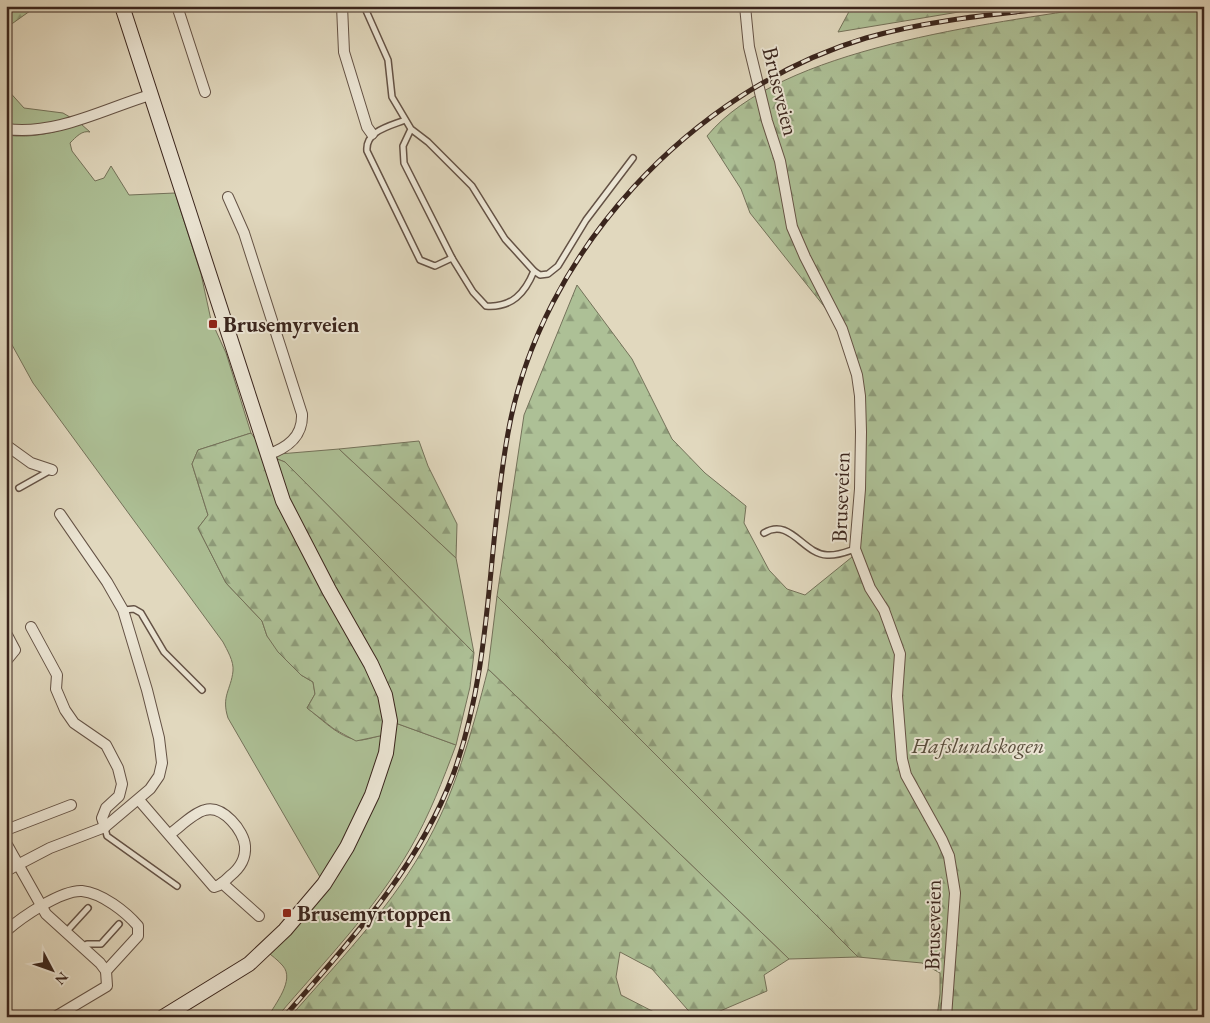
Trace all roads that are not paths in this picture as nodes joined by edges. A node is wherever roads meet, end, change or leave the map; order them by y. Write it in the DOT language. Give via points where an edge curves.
graph roads {
  1 [pos="122,6"];
  2 [pos="177,6"];
  3 [pos="342,6"];
  4 [pos="364,6"];
  5 [pos="745,6"];
  6 [pos="205,92"];
  7 [pos="150,95"];
  8 [pos="406,120"];
  9 [pos="6,129"];
  10 [pos="411,129"];
  11 [pos="372,134"];
  12 [pos="633,158"];
  13 [pos="228,197"];
  14 [pos="452,258"];
  15 [pos="534,270"];
  16 [pos="6,445"];
  17 [pos="267,455"];
  18 [pos="52,470"];
  19 [pos="19,488"];
  20 [pos="60,514"];
  21 [pos="764,533"];
  22 [pos="855,549"];
  23 [pos="123,610"];
  24 [pos="31,627"];
  25 [pos="6,632"];
  26 [pos="6,661"];
  27 [pos="202,690"];
  28 [pos="139,800"];
  29 [pos="71,805"];
  30 [pos="105,827"];
  31 [pos="6,830"];
  32 [pos="170,834"];
  33 [pos="6,843"];
  34 [pos="18,864"];
  35 [pos="6,871"];
  36 [pos="222,883"];
  37 [pos="177,886"];
  38 [pos="41,906"];
  39 [pos="88,908"];
  40 [pos="259,916"];
  41 [pos="120,924"];
  42 [pos="6,930"];
  43 [pos="66,932"];
  44 [pos="83,947"];
  45 [pos="106,971"];
  46 [pos="55,1017"];
  47 [pos="163,1017"];
  48 [pos="946,1017"];
  1 -- 7 [label="street"];
  2 -- 6 [label="street"];
  3 -- 11 [label="street" via="344,52"];
  4 -- 8 [label="lane" via="388,60 392,97"];
  5 -- 22 [label="street, Bruseveien" via="751,55 780,161 792,227 842,329 857,375 861,432"];
  7 -- 9 [label="street" via="64,124 30,130"];
  7 -- 17 [label="street"];
  8 -- 10 [label="lane"];
  8 -- 11 [label="lane"];
  10 -- 14 [label="lane" via="403,146 404,163"];
  10 -- 15 [label="lane" via="472,186 505,239"];
  11 -- 14 [label="lane" via="366,144 367,151 420,260 436,266"];
  12 -- 15 [label="lane" via="586,220 558,266 548,274 540,275"];
  13 -- 17 [label="street" via="244,233 302,414 303,424 292,442 283,450"];
  14 -- 15 [label="lane" via="473,292 486,306 498,307 513,302 528,286"];
  16 -- 18 [label="street" via="32,463"];
  17 -- 47 [label="street" via="284,501 385,695 390,721 387,744 368,803 346,847 316,894 249,964"];
  18 -- 19 [label="lane"];
  20 -- 23 [label="street"];
  21 -- 22 [label="lane" via="771,528 779,528 811,550 826,555"];
  22 -- 48 [label="street, Bruseveien" via="870,588 884,610 900,654 897,696 906,775 942,840 953,873 955,893"];
  23 -- 27 [label="lane" via="141,613 164,652"];
  23 -- 28 [label="street" via="162,749 160,776"];
  24 -- 30 [label="street" via="57,675 56,689 65,710 74,723 106,744 118,768 122,784 119,796 106,808 102,818"];
  25 -- 26 [label="street" via="15,650"];
  28 -- 30 [label="street"];
  28 -- 32 [label="street"];
  29 -- 31 [label="street"];
  30 -- 34 [label="street"];
  30 -- 37 [label="lane" via="107,836"];
  32 -- 36 [label="street" via="210,884 217,886"];
  32 -- 36 [label="street" via="206,810 213,809 229,818 242,834 246,847 238,868"];
  33 -- 34 [label="street"];
  34 -- 35 [label="street"];
  34 -- 38 [label="street"];
  36 -- 40 [label="street"];
  38 -- 42 [label="street"];
  38 -- 43 [label="street"];
  38 -- 45 [label="street" via="82,891 107,902 132,920 138,926 138,936"];
  39 -- 43 [label="lane"];
  41 -- 44 [label="lane" via="101,944"];
  43 -- 44 [label="street"];
  44 -- 45 [label="street"];
  45 -- 46 [label="street" via="107,986"];
}
